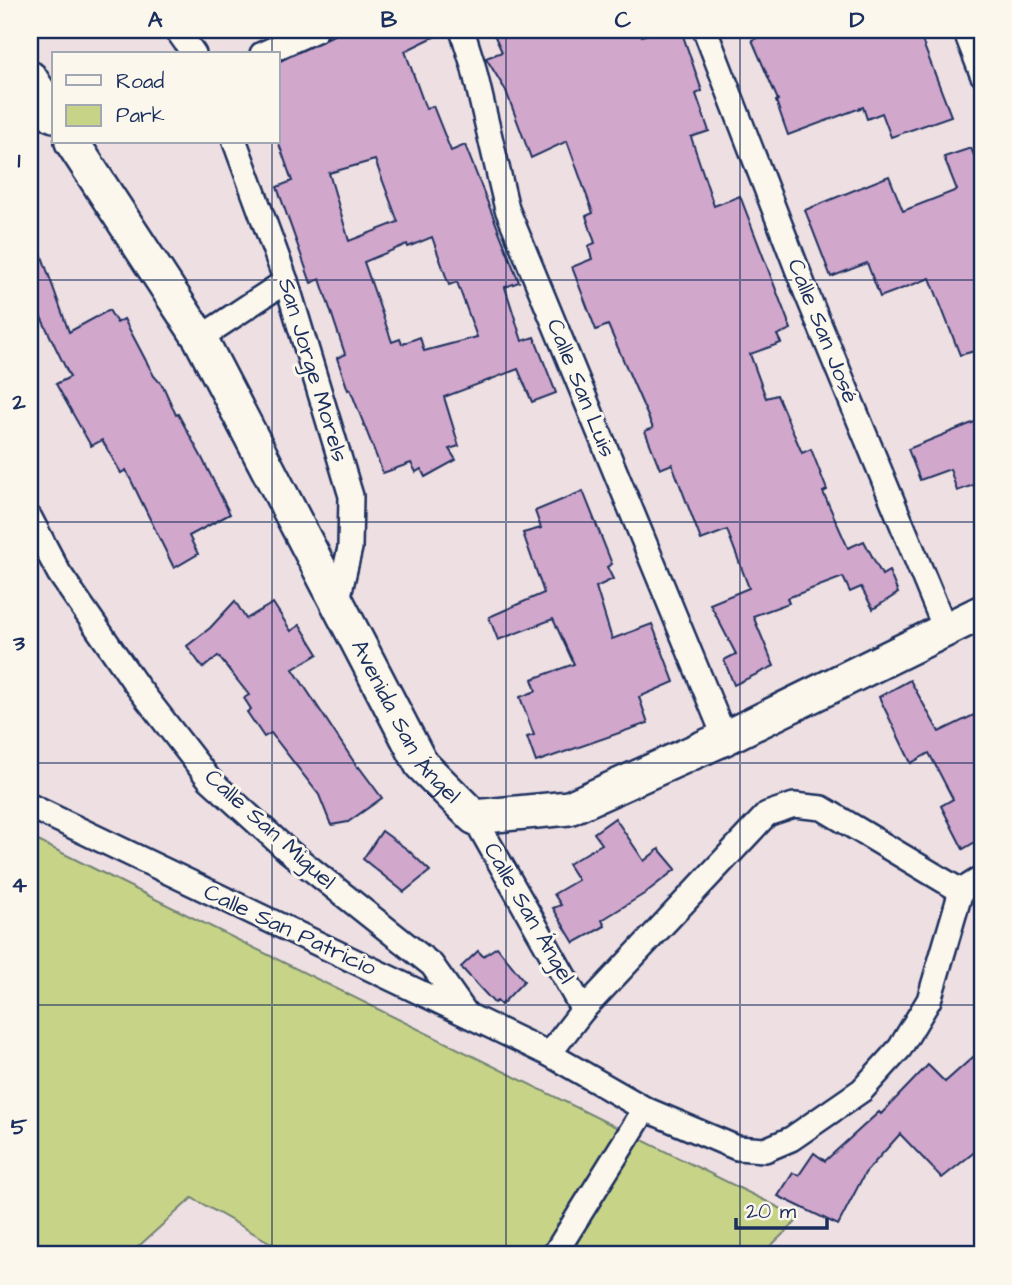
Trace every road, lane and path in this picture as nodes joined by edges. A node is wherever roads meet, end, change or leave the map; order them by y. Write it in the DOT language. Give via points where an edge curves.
graph roads {
  1 [pos="177,30"];
  2 [pos="316,30"];
  3 [pos="462,30"];
  4 [pos="705,30"];
  5 [pos="965,30"];
  6 [pos="193,52"];
  7 [pos="266,52"];
  8 [pos="982,71"];
  9 [pos="30,78"];
  10 [pos="52,112"];
  11 [pos="73,144"];
  12 [pos="235,144"];
  13 [pos="286,281"];
  14 [pos="200,338"];
  15 [pos="30,517"];
  16 [pos="337,604"];
  17 [pos="982,612"];
  18 [pos="946,631"];
  19 [pos="725,738"];
  20 [pos="30,806"];
  21 [pos="474,817"];
  22 [pos="982,878"];
  23 [pos="961,891"];
  24 [pos="583,1010"];
  25 [pos="466,1014"];
  26 [pos="549,1054"];
  27 [pos="645,1109"];
  28 [pos="554,1255"];
  1 -- 6 [label="street"];
  2 -- 7 [label="street"];
  3 -- 19 [label="street, Calle San Luis" via="507,209"];
  4 -- 18 [label="street, Calle San José" via="806,292"];
  5 -- 8 [label="street"];
  9 -- 10 [label="street"];
  11 -- 14 [label="street, Avenida San Ángel"];
  12 -- 13 [label="street, San Jorge Morels"];
  13 -- 14 [label="street"];
  13 -- 16 [label="street, San Jorge Morels" via="351,496 350,548"];
  14 -- 16 [label="street, Avenida San Ángel"];
  15 -- 25 [label="street, Calle San Miguel" via="59,573 209,779 288,850 432,965"];
  16 -- 21 [label="street, Avenida San Ángel" via="421,764"];
  17 -- 18 [label="street, Avenida San Ángel"];
  18 -- 19 [label="street, Avenida San Ángel"];
  19 -- 21 [label="street, Avenida San Ángel" via="569,808"];
  20 -- 25 [label="street, Calle San Patricio"];
  21 -- 24 [label="street, Calle San Ángel"];
  22 -- 23 [label="street"];
  23 -- 24 [label="street" via="822,807 794,805 767,814"];
  23 -- 27 [label="street, Calle San Patricio" via="929,1000 900,1048 862,1090 791,1139 765,1150 737,1148"];
  24 -- 26 [label="street"];
  25 -- 26 [label="street, Calle San Patricio"];
  26 -- 27 [label="street, Calle San Patricio"];
  27 -- 28 [label="street"];
}
